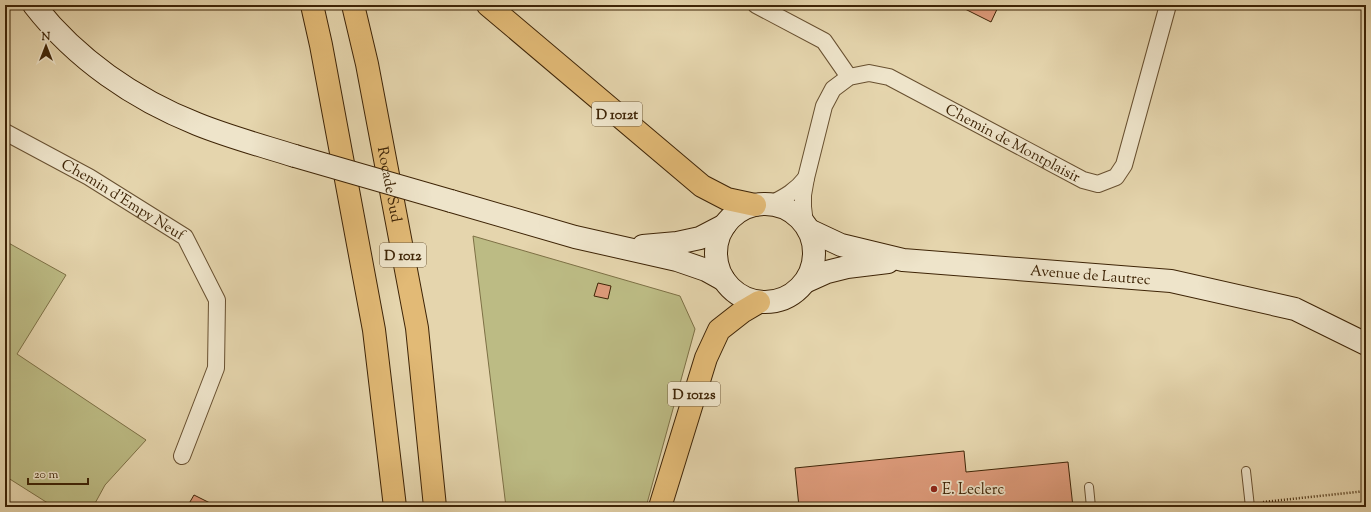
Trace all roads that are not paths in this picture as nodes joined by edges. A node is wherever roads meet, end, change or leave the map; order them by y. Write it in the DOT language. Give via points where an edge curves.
graph roads {
  1 [pos="34,5"];
  2 [pos="308,5"];
  3 [pos="312,5"];
  4 [pos="352,5"];
  5 [pos="488,5"];
  6 [pos="756,5"];
  7 [pos="1168,5"];
  8 [pos="321,45"];
  9 [pos="849,77"];
  10 [pos="5,132"];
  11 [pos="806,178"];
  12 [pos="763,204"];
  13 [pos="725,225"];
  14 [pos="807,227"];
  15 [pos="620,247"];
  16 [pos="903,260"];
  17 [pos="724,280"];
  18 [pos="807,281"];
  19 [pos="759,302"];
  20 [pos="1366,344"];
  21 [pos="182,456"];
  22 [pos="1246,471"];
  23 [pos="1089,487"];
  24 [pos="1250,505"];
  25 [pos="395,507"];
  26 [pos="435,507"];
  27 [pos="660,507"];
  28 [pos="1091,507"];
  1 -- 15 [label="main road, bridge" via="87,61 116,82 167,112 198,125 575,237"];
  2 -- 8 [label="highway"];
  3 -- 8 [label="highway, D 1012"];
  4 -- 26 [label="highway, Rocade Sud / D 1012" via="367,64 417,328"];
  5 -- 12 [label="highway, D 1012t" via="702,186 727,199"];
  6 -- 9 [label="street" via="824,41"];
  7 -- 9 [label="street, Chemin de Montplaisir" via="1124,165 1116,178 1098,184 1083,180 889,77 869,73"];
  8 -- 25 [label="highway, D 1012" via="374,330"];
  9 -- 11 [label="street, Chemin de Montplaisir" via="833,89 824,106"];
  10 -- 21 [label="street, Chemin d'Empy Neuf" via="89,177 185,237 217,300 216,368"];
  11 -- 12 [label="street" via="789,195"];
  11 -- 14 [label="street, Chemin de Montplaisir" via="803,207"];
  12 -- 13 [label="main road" via="743,209"];
  12 -- 14 [label="main road" via="784,207 796,214"];
  13 -- 15 [label="main road" via="700,238 677,243"];
  13 -- 17 [label="main road" via="718,238 716,252 718,267"];
  14 -- 16 [label="main road, Avenue de Lautrec" via="840,245"];
  14 -- 18 [label="main road" via="814,243 815,256"];
  15 -- 17 [label="main road" via="677,260 706,270"];
  16 -- 18 [label="main road" via="846,267"];
  16 -- 20 [label="main road, Avenue de Lautrec" via="1171,281 1295,309"];
  17 -- 19 [label="main road" via="733,291 745,299"];
  18 -- 19 [label="main road" via="798,291 786,298 773,302"];
  19 -- 27 [label="highway, D 1012s" via="719,330 706,358"];
  22 -- 24 [label="lane"];
  23 -- 28 [label="lane"];
}
